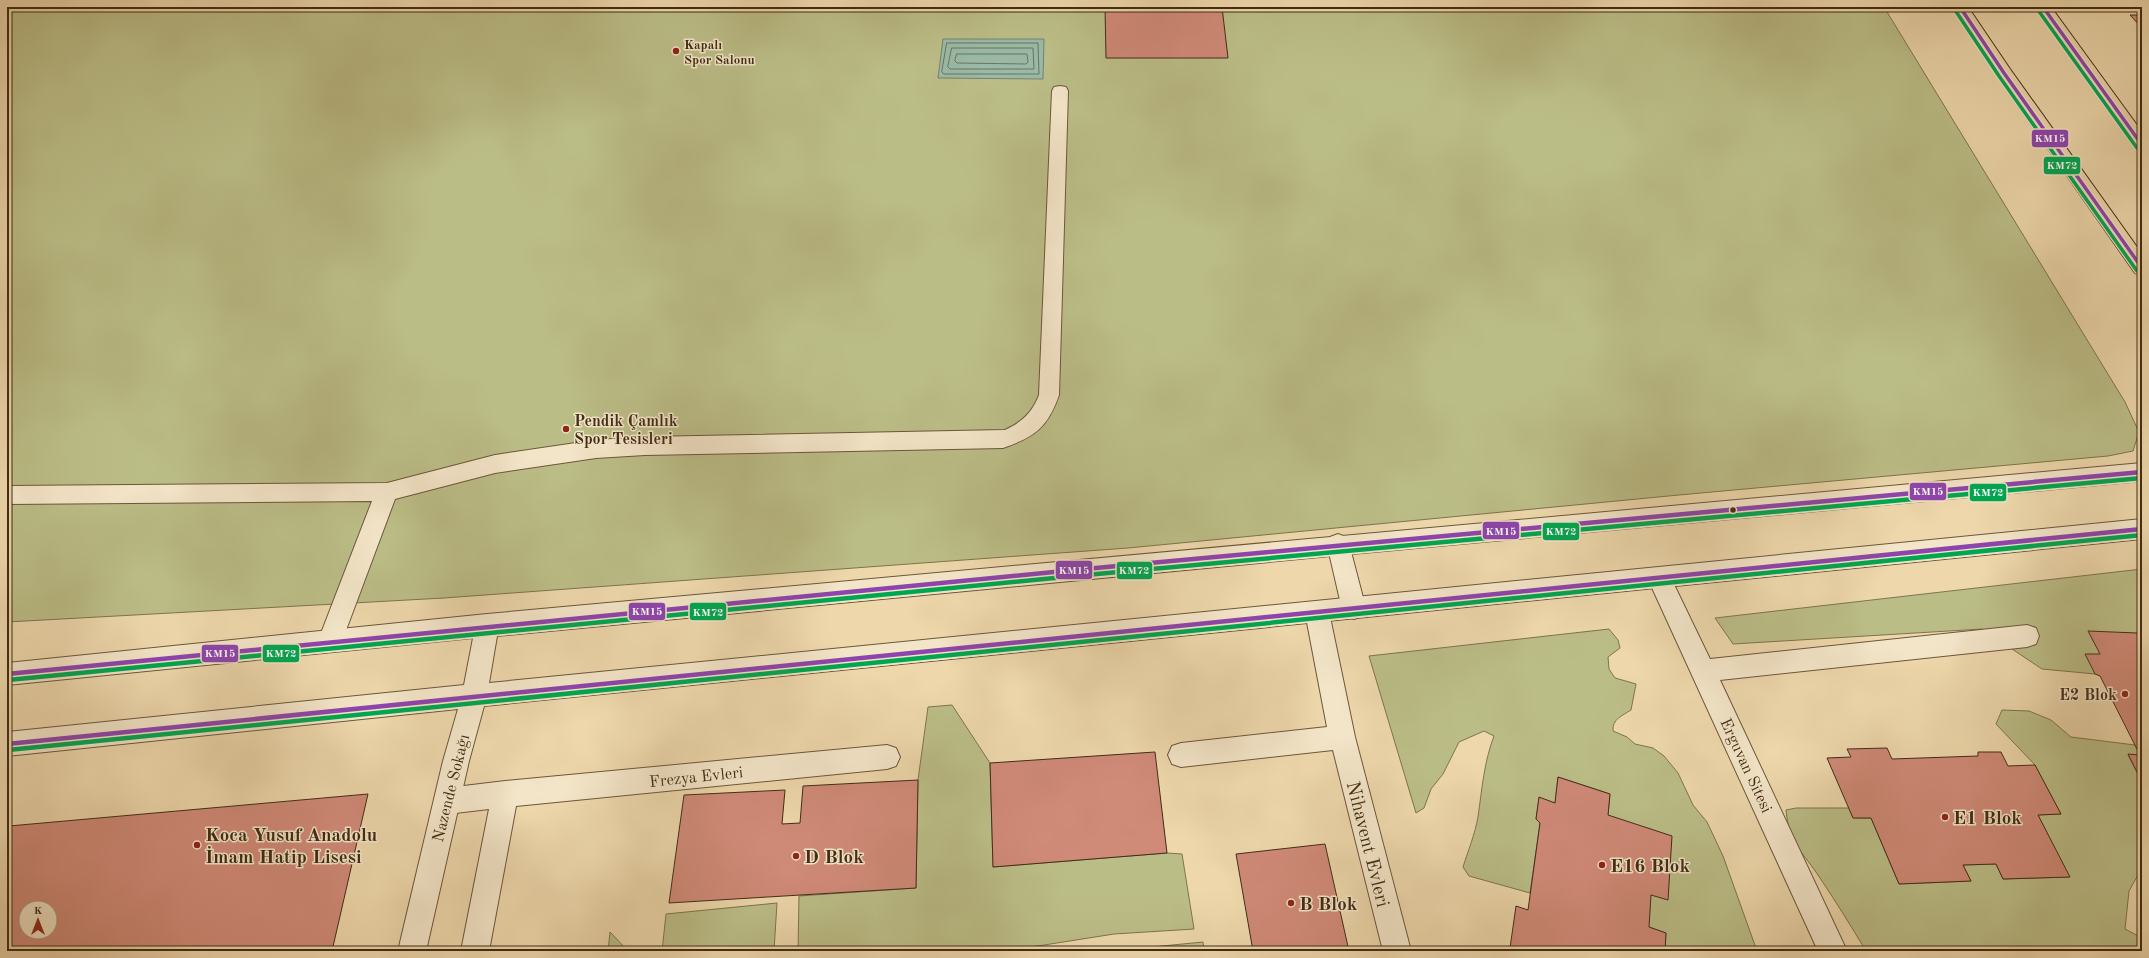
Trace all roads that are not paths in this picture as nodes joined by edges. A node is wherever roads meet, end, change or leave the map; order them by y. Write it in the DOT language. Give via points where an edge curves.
graph roads {
  1 [pos="1960,7"];
  2 [pos="2043,7"];
  3 [pos="1060,91"];
  4 [pos="2142,145"];
  5 [pos="2142,268"];
  6 [pos="2142,472"];
  7 [pos="387,492"];
  8 [pos="7,495"];
  9 [pos="2142,529"];
  10 [pos="1338,544"];
  11 [pos="1660,579"];
  12 [pos="1354,609"];
  13 [pos="1317,612"];
  14 [pos="488,626"];
  15 [pos="2027,636"];
  16 [pos="330,641"];
  17 [pos="1703,671"];
  18 [pos="7,674"];
  19 [pos="475,694"];
  20 [pos="1342,736"];
  21 [pos="7,744"];
  22 [pos="1182,755"];
  23 [pos="887,757"];
  24 [pos="505,794"];
  25 [pos="446,801"];
  26 [pos="412,951"];
  27 [pos="474,951"];
  28 [pos="1397,951"];
  29 [pos="1833,951"];
  1 -- 5 [label="main road"];
  2 -- 4 [label="main road"];
  3 -- 7 [label="street" via="1049,395 1045,410 1034,424 1020,433 1003,439 596,449 494,464"];
  6 -- 10 [label="street"];
  7 -- 8 [label="street"];
  7 -- 16 [label="street"];
  9 -- 11 [label="street"];
  10 -- 12 [label="street"];
  10 -- 14 [label="street"];
  11 -- 12 [label="street"];
  11 -- 17 [label="street, Erguvan Sitesi"];
  12 -- 13 [label="street"];
  13 -- 19 [label="street"];
  13 -- 20 [label="street, Nihavent Evleri"];
  14 -- 16 [label="street"];
  14 -- 19 [label="street, Nazende Sokağı"];
  15 -- 17 [label="street"];
  16 -- 18 [label="street"];
  17 -- 29 [label="street, Erguvan Sitesi"];
  19 -- 21 [label="street"];
  19 -- 25 [label="street, Nazende Sokağı"];
  20 -- 22 [label="street"];
  20 -- 28 [label="street, Nihavent Evleri"];
  23 -- 24 [label="street, Frezya Evleri"];
  24 -- 25 [label="street, Frezya Evleri"];
  24 -- 27 [label="street"];
  25 -- 26 [label="street, Nazende Sokağı"];
}
